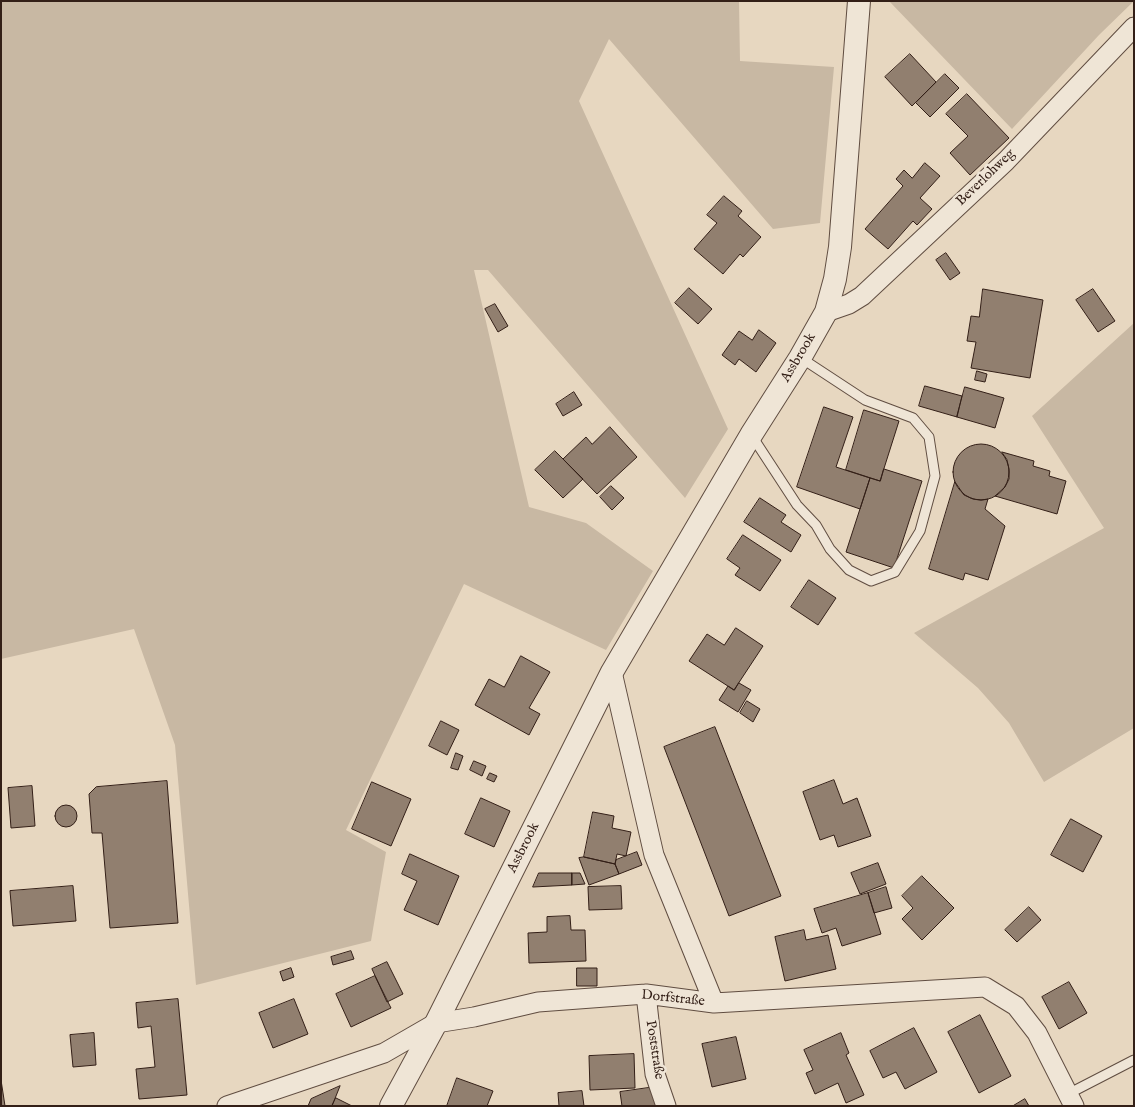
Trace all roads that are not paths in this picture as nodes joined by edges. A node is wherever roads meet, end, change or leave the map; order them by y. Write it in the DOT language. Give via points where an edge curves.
graph roads {
  1 [pos="859,1"];
  2 [pos="1134,27"];
  3 [pos="826,312"];
  4 [pos="800,358"];
  5 [pos="751,435"];
  6 [pos="612,672"];
  7 [pos="646,994"];
  8 [pos="714,1003"];
  9 [pos="436,1023"];
  10 [pos="1134,1060"];
  11 [pos="1071,1100"];
  12 [pos="228,1106"];
  13 [pos="391,1106"];
  14 [pos="666,1106"];
  1 -- 3 [label="street, Assbrook" via="840,247"];
  2 -- 3 [label="street, Beverlohweg" via="1006,161 862,296"];
  3 -- 4 [label="street, Assbrook"];
  4 -- 5 [label="street, Assbrook"];
  4 -- 5 [label="lane" via="865,400 913,418 929,437 935,476 930,500 920,531 895,572 871,581 849,570 797,505"];
  5 -- 6 [label="street, Assbrook"];
  6 -- 8 [label="street" via="654,855"];
  6 -- 9 [label="street, Assbrook"];
  7 -- 8 [label="street, Dorfstraße"];
  7 -- 9 [label="street, Dorfstraße" via="538,1002"];
  7 -- 14 [label="street, Poststraße" via="655,1074"];
  8 -- 11 [label="street, Dorfstraße" via="985,988 1016,1006 1037,1033"];
  9 -- 12 [label="street, Dorfstraße" via="384,1053"];
  9 -- 13 [label="street, Assbrook"];
  10 -- 11 [label="lane"];
}
